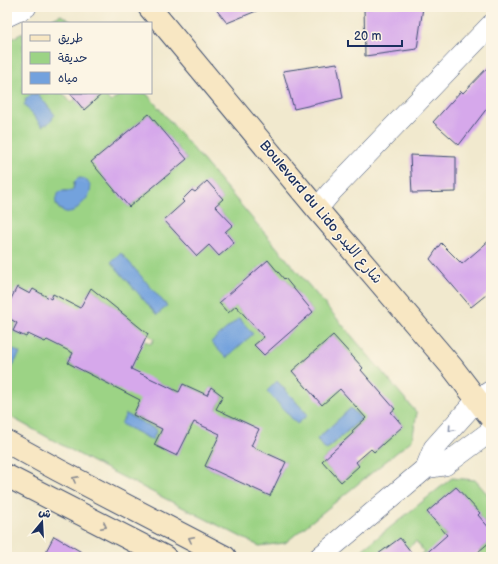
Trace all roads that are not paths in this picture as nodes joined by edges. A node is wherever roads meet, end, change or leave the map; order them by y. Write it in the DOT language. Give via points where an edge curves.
graph roads {
  1 [pos="26,7"];
  2 [pos="150,7"];
  3 [pos="7,16"];
  4 [pos="491,25"];
  5 [pos="317,209"];
  6 [pos="484,396"];
  7 [pos="491,418"];
  8 [pos="491,431"];
  9 [pos="7,442"];
  10 [pos="426,468"];
  11 [pos="7,476"];
  12 [pos="165,557"];
  13 [pos="225,557"];
  14 [pos="320,557"];
  1 -- 3 [label="street"];
  2 -- 5 [label="main road, Boulevard du Lido شارع الليدو"];
  4 -- 5 [label="street"];
  5 -- 6 [label="main road, Boulevard du Lido شارع الليدو" via="452,367"];
  6 -- 7 [label="main road, Boulevard du Lido شارع الليدو"];
  6 -- 10 [label="street, one-way" via="434,448"];
  8 -- 10 [label="street" via="445,465"];
  13 -- 9 [label="main road, one-way"];
  10 -- 14 [label="street"];
  11 -- 12 [label="main road, one-way"];
}
